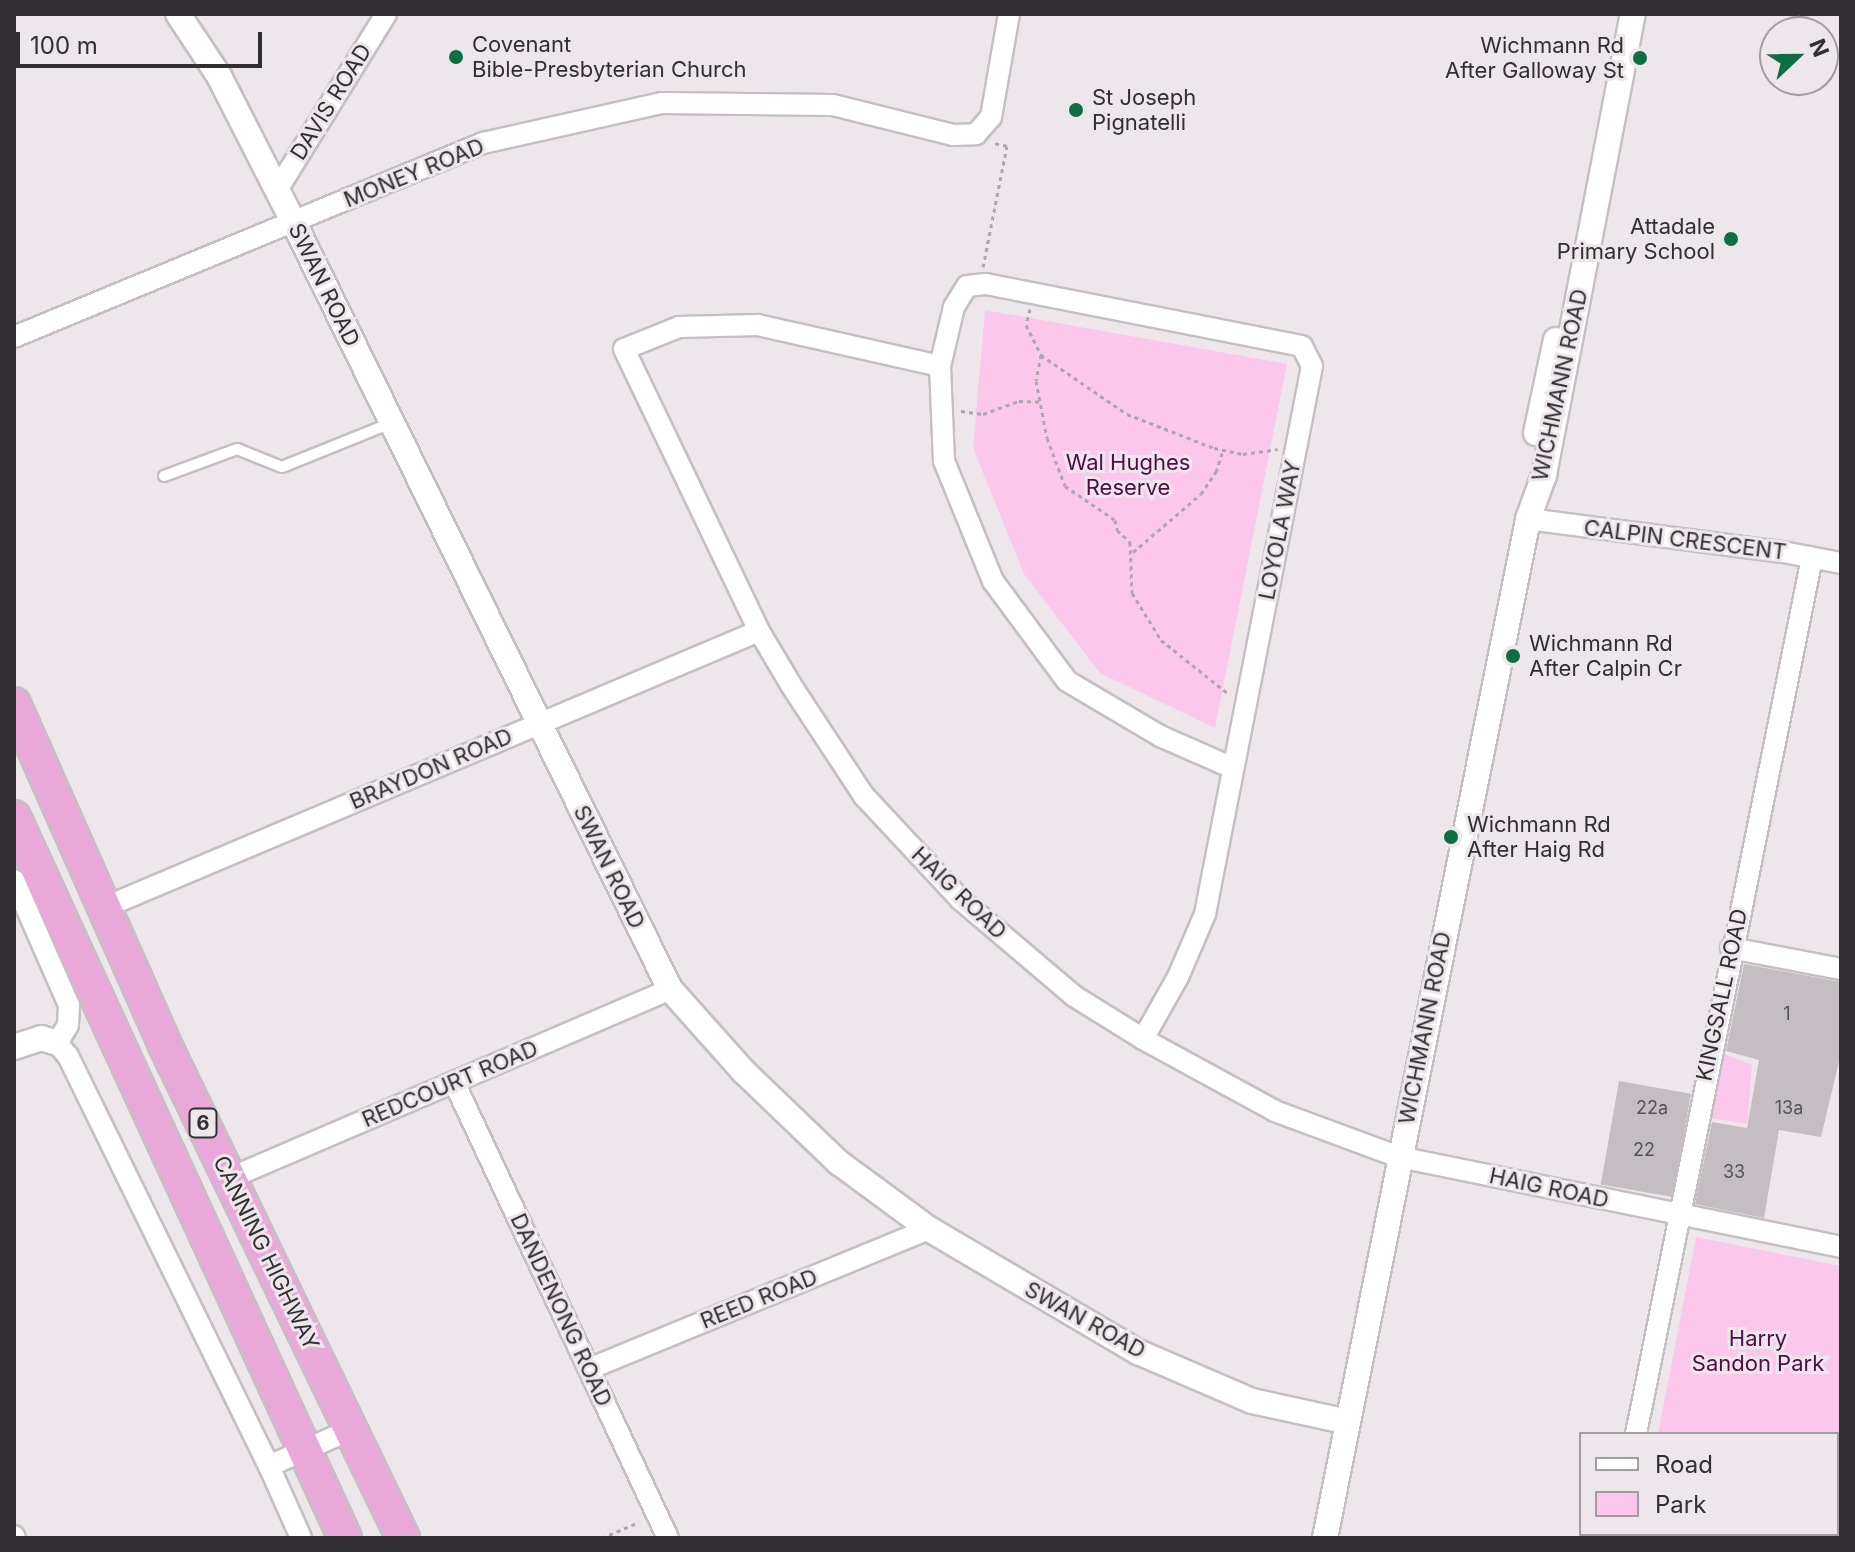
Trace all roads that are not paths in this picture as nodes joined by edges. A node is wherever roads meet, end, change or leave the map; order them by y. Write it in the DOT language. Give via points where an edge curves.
graph roads {
  1 [pos="178,14"];
  2 [pos="386,14"];
  3 [pos="1009,14"];
  4 [pos="1616,14"];
  5 [pos="1633,14"];
  6 [pos="277,190"];
  7 [pos="294,223"];
  8 [pos="14,337"];
  9 [pos="940,366"];
  10 [pos="391,423"];
  11 [pos="164,476"];
  12 [pos="1528,519"];
  13 [pos="1812,558"];
  14 [pos="1841,563"];
  15 [pos="759,631"];
  16 [pos="14,704"];
  17 [pos="539,724"];
  18 [pos="1233,768"];
  19 [pos="14,817"];
  20 [pos="14,880"];
  21 [pos="103,908"];
  22 [pos="1731,948"];
  23 [pos="1841,969"];
  24 [pos="670,989"];
  25 [pos="1143,1039"];
  26 [pos="57,1043"];
  27 [pos="14,1047"];
  28 [pos="454,1082"];
  29 [pos="1399,1157"];
  30 [pos="230,1178"];
  31 [pos="1677,1214"];
  32 [pos="929,1229"];
  33 [pos="1841,1247"];
  34 [pos="589,1369"];
  35 [pos="1348,1422"];
  36 [pos="352,1429"];
  37 [pos="1636,1432"];
  38 [pos="304,1450"];
  39 [pos="269,1466"];
  40 [pos="301,1538"];
  41 [pos="345,1538"];
  42 [pos="403,1538"];
  43 [pos="668,1538"];
  44 [pos="1325,1538"];
  1 -- 6 [label="street, SWAN ROAD" via="219,76"];
  2 -- 6 [label="street, DAVIS ROAD"];
  3 -- 7 [label="street, MONEY ROAD" via="991,117 976,134 953,135 833,105 662,103 483,143"];
  4 -- 12 [label="street, WICHMANN ROAD" via="1562,318 1545,380"];
  5 -- 12 [label="street, WICHMANN ROAD" via="1544,475"];
  6 -- 7 [label="street, SWAN ROAD"];
  7 -- 8 [label="street, MONEY ROAD"];
  7 -- 10 [label="street, SWAN ROAD"];
  9 -- 15 [label="street, HAIG ROAD" via="758,325 679,327 624,349"];
  9 -- 18 [label="street" via="944,461 993,581 1067,681 1160,736"];
  9 -- 18 [label="street, LOYOLA WAY" via="954,307 974,286 1302,346 1312,366"];
  10 -- 11 [label="lane" via="282,467 230,449"];
  10 -- 17 [label="street, SWAN ROAD"];
  12 -- 13 [label="street, CALPIN CRESCENT"];
  12 -- 29 [label="street, WICHMANN ROAD"];
  13 -- 14 [label="street, CALPIN CRESCENT"];
  13 -- 22 [label="street, KINGSALL ROAD"];
  15 -- 17 [label="street, BRAYDON ROAD"];
  15 -- 25 [label="street, HAIG ROAD" via="864,796 960,899 1074,996"];
  16 -- 21 [label="highway, CANNING HIGHWAY / 6"];
  17 -- 21 [label="street, BRAYDON ROAD"];
  17 -- 24 [label="street, SWAN ROAD"];
  18 -- 25 [label="street, LOYOLA WAY" via="1205,914"];
  19 -- 38 [label="highway, CANNING HIGHWAY / 6"];
  20 -- 26 [label="street" via="69,1005 68,1025"];
  21 -- 30 [label="highway, CANNING HIGHWAY / 6"];
  22 -- 23 [label="street"];
  22 -- 31 [label="street, KINGSALL ROAD"];
  24 -- 28 [label="street, REDCOURT ROAD"];
  24 -- 32 [label="street, SWAN ROAD" via="743,1071 838,1162"];
  25 -- 29 [label="street, HAIG ROAD" via="1275,1111"];
  26 -- 27 [label="street" via="41,1038"];
  26 -- 39 [label="street" via="68,1056"];
  28 -- 30 [label="street, REDCOURT ROAD"];
  28 -- 34 [label="street, DANDENONG ROAD"];
  29 -- 31 [label="street, HAIG ROAD"];
  29 -- 35 [label="street, WICHMANN ROAD"];
  30 -- 36 [label="highway, CANNING HIGHWAY / 6"];
  31 -- 33 [label="street, HAIG ROAD"];
  31 -- 37 [label="street, KINGSALL ROAD"];
  32 -- 34 [label="street, REED ROAD"];
  32 -- 35 [label="street, SWAN ROAD" via="1138,1352 1252,1401"];
  34 -- 43 [label="street, DANDENONG ROAD"];
  35 -- 44 [label="street, WICHMANN ROAD"];
  36 -- 38 [label="street"];
  36 -- 42 [label="highway, CANNING HIGHWAY / 6"];
  38 -- 39 [label="street"];
  38 -- 41 [label="highway, CANNING HIGHWAY / 6"];
  39 -- 40 [label="street"];
}
